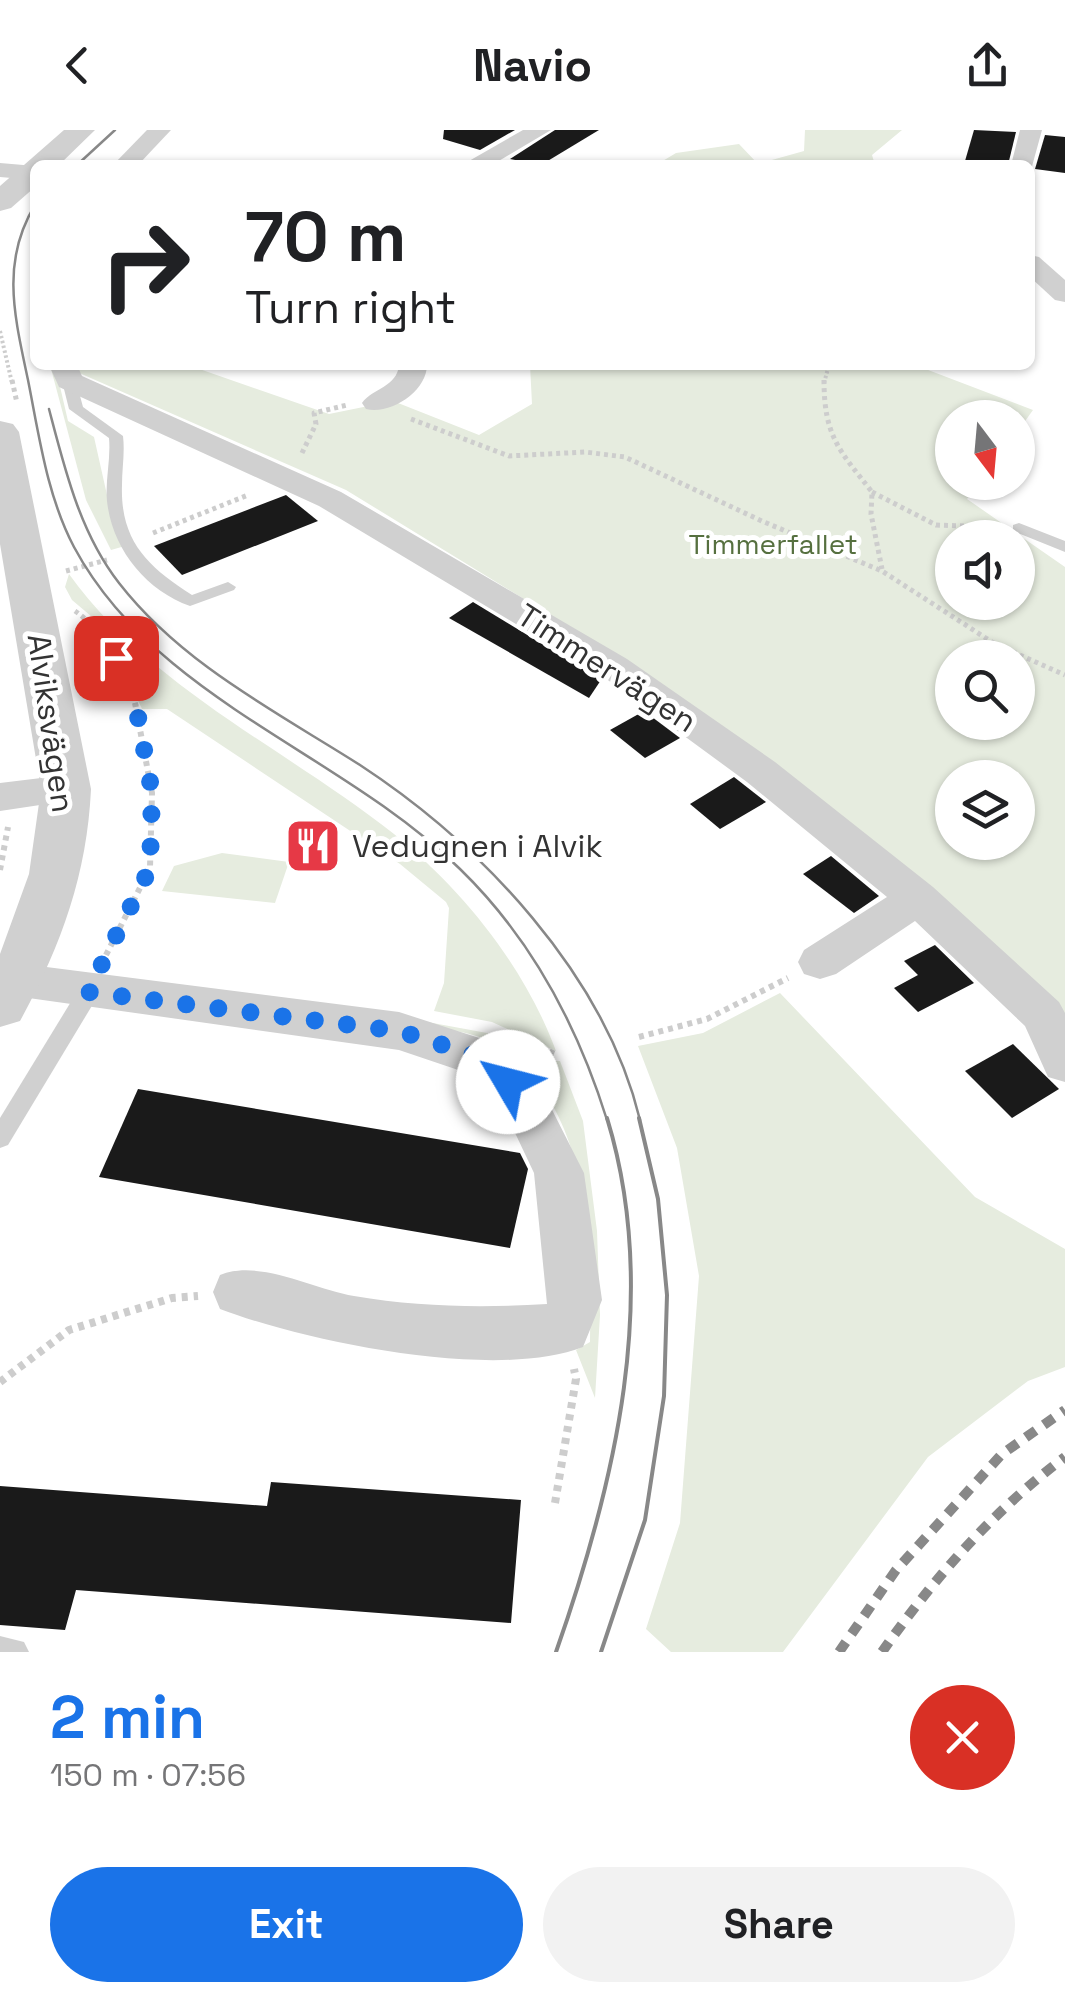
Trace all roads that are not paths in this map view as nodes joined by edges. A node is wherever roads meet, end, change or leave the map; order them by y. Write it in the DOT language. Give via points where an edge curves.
graph roads {
  1 [pos="81,130"];
  2 [pos="160,130"];
  3 [pos="540,130"];
  4 [pos="1031,130"];
  5 [pos="47,160"];
  6 [pos="130,160"];
  7 [pos="483,160"];
  8 [pos="1024,160"];
  9 [pos="0,170"];
  10 [pos="30,170"];
  11 [pos="30,175"];
  12 [pos="0,202"];
  13 [pos="414,370"];
  14 [pos="66,373"];
  15 [pos="376,404"];
  16 [pos="0,432"];
  17 [pos="1035,535"];
  18 [pos="1065,548"];
  19 [pos="228,587"];
  20 [pos="66,789"];
  21 [pos="0,797"];
  22 [pos="918,898"];
  23 [pos="820,962"];
  24 [pos="88,992"];
  25 [pos="7,993"];
  26 [pos="1065,1063"];
  27 [pos="0,1138"];
  28 [pos="239,1292"];
  29 [pos="0,1651"];
  30 [pos="14,1652"];
  1 -- 5 [label="street"];
  2 -- 6 [label="street"];
  3 -- 7 [label="street"];
  4 -- 8 [label="street"];
  9 -- 10 [label="street"];
  11 -- 12 [label="street"];
  13 -- 15 [label="street" via="401,389"];
  14 -- 19 [label="lane" via="76,409 116,436 114,502 151,576 190,601"];
  14 -- 22 [label="street, Timmervägen" via="289,479 614,667 761,772"];
  16 -- 20 [label="street, Alviksvägen"];
  17 -- 18 [label="lane"];
  20 -- 21 [label="street"];
  20 -- 25 [label="street, Alviksvägen" via="56,878 40,929"];
  22 -- 23 [label="street"];
  22 -- 26 [label="street, Timmervägen" via="1043,1015"];
  24 -- 25 [label="street"];
  24 -- 27 [label="lane"];
  24 -- 28 [label="street" via="399,1031 490,1060 525,1104 560,1173 575,1300 564,1329 460,1334 352,1322"];
  29 -- 30 [label="lane"];
}
